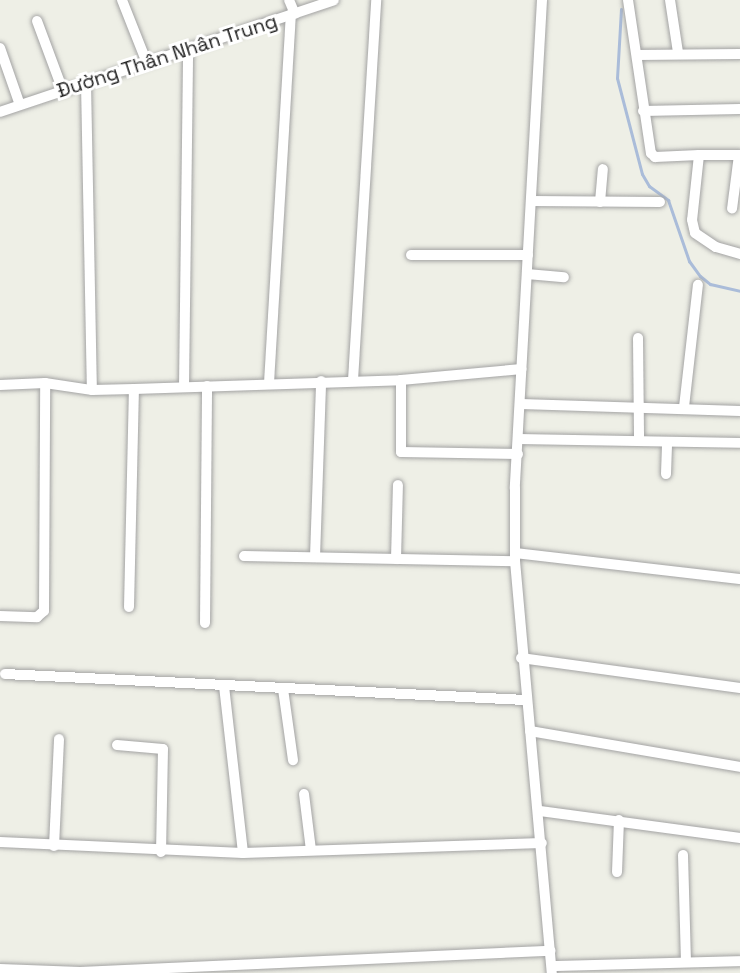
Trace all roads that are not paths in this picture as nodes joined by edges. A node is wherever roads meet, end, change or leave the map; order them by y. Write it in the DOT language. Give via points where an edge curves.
graph roads {
  1 [pos="122,0"];
  2 [pos="289,0"];
  3 [pos="334,0"];
  4 [pos="376,0"];
  5 [pos="542,0"];
  6 [pos="628,0"];
  7 [pos="670,0"];
  8 [pos="293,15"];
  9 [pos="37,21"];
  10 [pos="0,48"];
  11 [pos="188,50"];
  12 [pos="678,52"];
  13 [pos="740,54"];
  14 [pos="637,55"];
  15 [pos="147,63"];
  16 [pos="86,83"];
  17 [pos="63,91"];
  18 [pos="20,105"];
  19 [pos="740,109"];
  20 [pos="643,111"];
  21 [pos="0,112"];
  22 [pos="699,155"];
  23 [pos="603,169"];
  24 [pos="531,201"];
  25 [pos="600,202"];
  26 [pos="660,202"];
  27 [pos="732,209"];
  28 [pos="740,254"];
  29 [pos="411,255"];
  30 [pos="528,255"];
  31 [pos="527,274"];
  32 [pos="564,276"];
  33 [pos="698,285"];
  34 [pos="638,338"];
  35 [pos="521,369"];
  36 [pos="353,380"];
  37 [pos="401,380"];
  38 [pos="321,381"];
  39 [pos="45,383"];
  40 [pos="269,383"];
  41 [pos="0,386"];
  42 [pos="207,386"];
  43 [pos="184,387"];
  44 [pos="134,389"];
  45 [pos="92,390"];
  46 [pos="521,404"];
  47 [pos="639,406"];
  48 [pos="684,407"];
  49 [pos="740,411"];
  50 [pos="518,439"];
  51 [pos="639,441"];
  52 [pos="667,442"];
  53 [pos="740,443"];
  54 [pos="518,454"];
  55 [pos="666,474"];
  56 [pos="398,485"];
  57 [pos="244,556"];
  58 [pos="315,557"];
  59 [pos="515,557"];
  60 [pos="396,559"];
  61 [pos="740,579"];
  62 [pos="129,607"];
  63 [pos="0,616"];
  64 [pos="205,623"];
  65 [pos="521,658"];
  66 [pos="5,674"];
  67 [pos="224,686"];
  68 [pos="740,688"];
  69 [pos="283,689"];
  70 [pos="526,700"];
  71 [pos="530,731"];
  72 [pos="59,739"];
  73 [pos="117,745"];
  74 [pos="293,760"];
  75 [pos="740,766"];
  76 [pos="304,794"];
  77 [pos="540,811"];
  78 [pos="620,820"];
  79 [pos="740,838"];
  80 [pos="0,842"];
  81 [pos="542,843"];
  82 [pos="54,846"];
  83 [pos="311,850"];
  84 [pos="161,852"];
  85 [pos="243,853"];
  86 [pos="683,855"];
  87 [pos="617,872"];
  88 [pos="551,951"];
  89 [pos="740,961"];
  90 [pos="686,962"];
  91 [pos="0,969"];
  92 [pos="552,970"];
  1 -- 15 [label="street"];
  2 -- 8 [label="street"];
  3 -- 8 [label="street, Đường Thân Nhân Trung"];
  4 -- 36 [label="street"];
  5 -- 24 [label="street"];
  6 -- 14 [label="street"];
  7 -- 12 [label="street"];
  8 -- 11 [label="street, Đường Thân Nhân Trung"];
  8 -- 40 [label="street"];
  9 -- 17 [label="street"];
  10 -- 18 [label="street"];
  11 -- 15 [label="street, Đường Thân Nhân Trung"];
  11 -- 43 [label="street"];
  12 -- 13 [label="street"];
  12 -- 14 [label="street"];
  14 -- 20 [label="street"];
  15 -- 16 [label="street, Đường Thân Nhân Trung"];
  16 -- 17 [label="street, Đường Thân Nhân Trung"];
  16 -- 45 [label="street"];
  17 -- 18 [label="street, Đường Thân Nhân Trung"];
  18 -- 21 [label="street, Đường Thân Nhân Trung"];
  19 -- 20 [label="street"];
  20 -- 22 [label="street" via="652,156"];
  22 -- 27 [label="street" via="739,155"];
  22 -- 28 [label="street" via="692,220 695,233 716,247"];
  23 -- 25 [label="street"];
  24 -- 25 [label="street"];
  24 -- 30 [label="street"];
  25 -- 26 [label="street"];
  29 -- 30 [label="street"];
  30 -- 31 [label="street"];
  31 -- 32 [label="street"];
  31 -- 35 [label="street"];
  33 -- 48 [label="street"];
  34 -- 47 [label="street"];
  35 -- 37 [label="street"];
  35 -- 46 [label="street"];
  36 -- 37 [label="street"];
  36 -- 38 [label="street"];
  37 -- 54 [label="street" via="401,452"];
  38 -- 40 [label="street"];
  38 -- 58 [label="street"];
  39 -- 41 [label="street"];
  39 -- 45 [label="street"];
  39 -- 63 [label="street" via="44,611 37,617"];
  40 -- 42 [label="street"];
  42 -- 43 [label="street"];
  42 -- 64 [label="street"];
  43 -- 44 [label="street"];
  44 -- 45 [label="street"];
  44 -- 62 [label="street"];
  46 -- 47 [label="street"];
  46 -- 50 [label="street"];
  47 -- 48 [label="street"];
  47 -- 51 [label="street"];
  48 -- 49 [label="street"];
  50 -- 51 [label="street"];
  50 -- 54 [label="street"];
  51 -- 52 [label="street"];
  52 -- 53 [label="street"];
  52 -- 55 [label="street"];
  54 -- 59 [label="street"];
  56 -- 60 [label="street"];
  57 -- 58 [label="street"];
  58 -- 60 [label="street"];
  59 -- 60 [label="street"];
  59 -- 61 [label="street"];
  59 -- 65 [label="street"];
  65 -- 68 [label="street"];
  65 -- 70 [label="street"];
  66 -- 67 [label="street"];
  67 -- 69 [label="street"];
  67 -- 85 [label="street"];
  69 -- 70 [label="street"];
  69 -- 74 [label="street"];
  70 -- 71 [label="street"];
  71 -- 75 [label="street"];
  71 -- 77 [label="street"];
  72 -- 82 [label="street"];
  73 -- 84 [label="street" via="163,749"];
  76 -- 83 [label="street"];
  77 -- 78 [label="street"];
  77 -- 81 [label="street"];
  78 -- 79 [label="street"];
  78 -- 87 [label="street"];
  80 -- 82 [label="street"];
  81 -- 83 [label="street"];
  81 -- 88 [label="street"];
  82 -- 84 [label="street"];
  83 -- 85 [label="street"];
  84 -- 85 [label="street"];
  86 -- 90 [label="street"];
  88 -- 91 [label="street" via="80,972"];
  88 -- 92 [label="street"];
  89 -- 90 [label="street"];
  90 -- 92 [label="street"];
}
